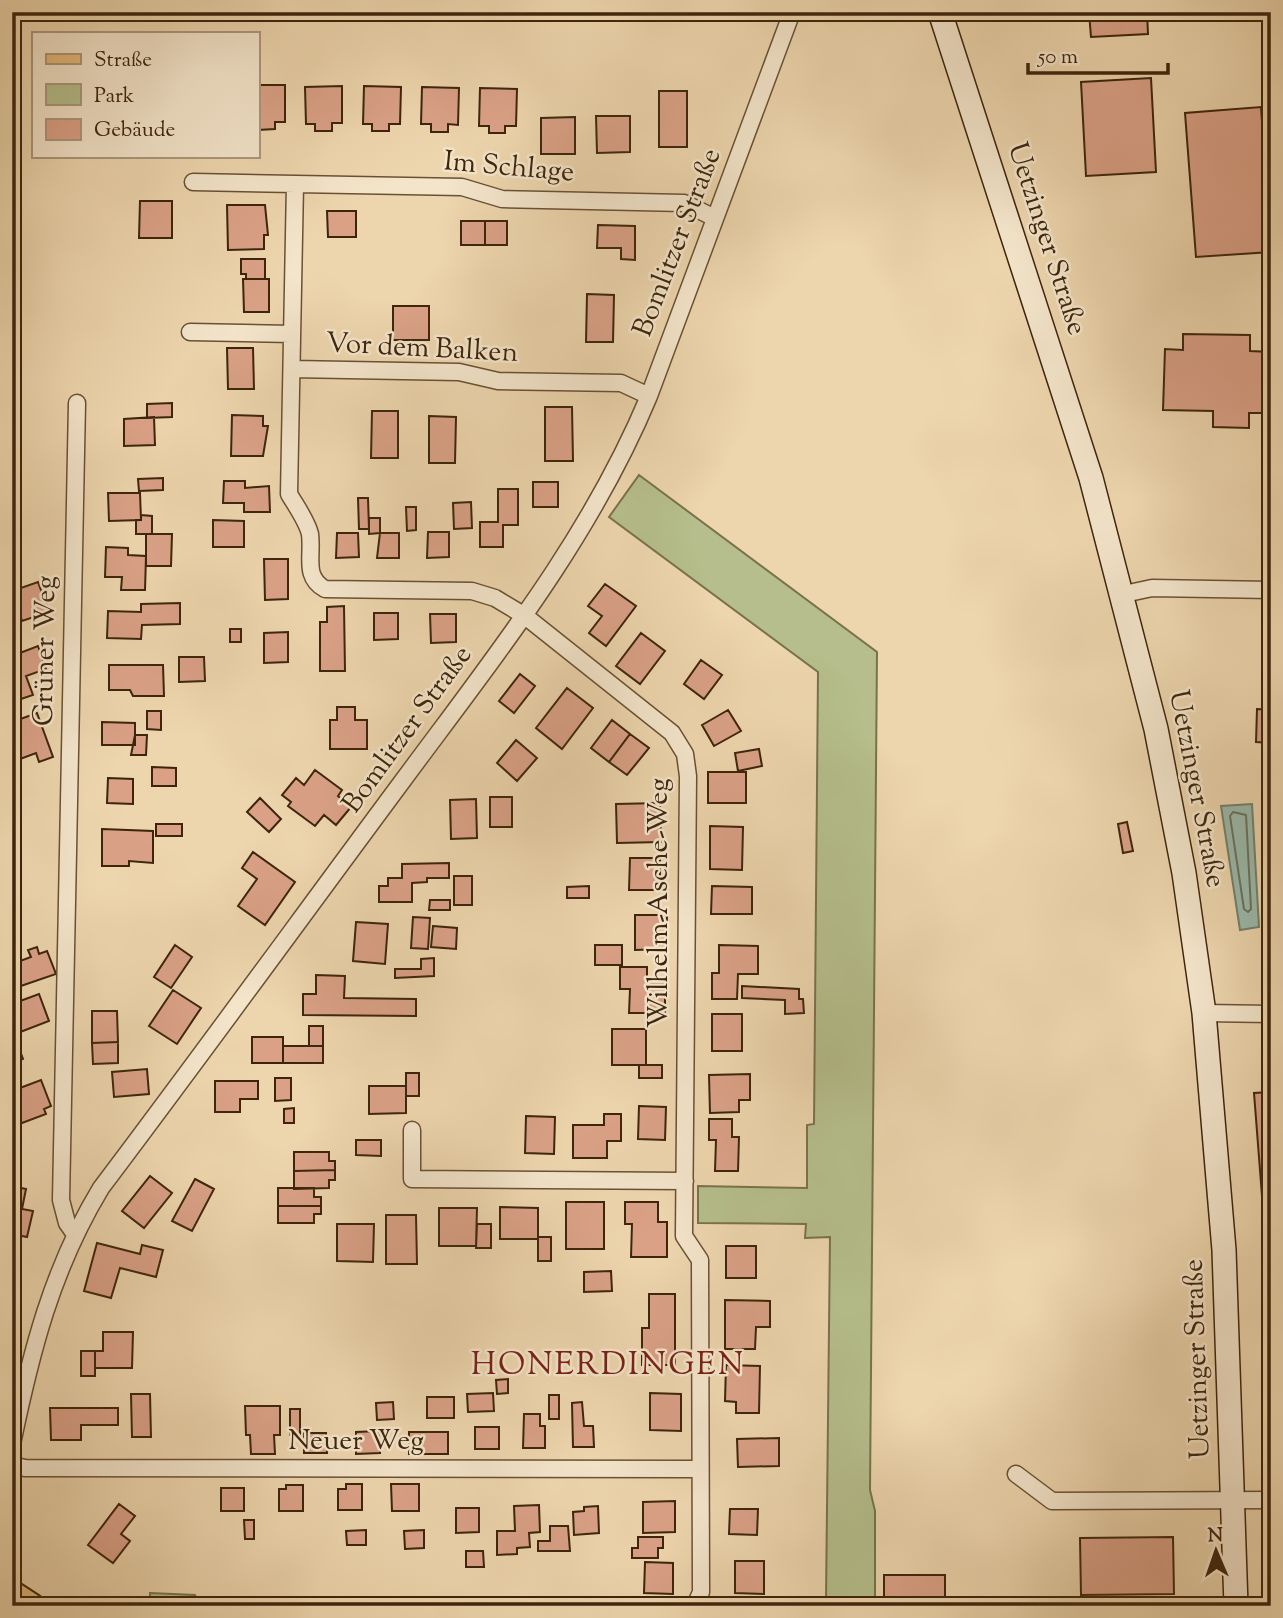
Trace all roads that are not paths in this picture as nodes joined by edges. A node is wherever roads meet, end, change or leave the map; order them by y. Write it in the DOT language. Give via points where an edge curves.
graph roads {
  1 [pos="792,12"];
  2 [pos="940,12"];
  3 [pos="193,183"];
  4 [pos="295,184"];
  5 [pos="715,218"];
  6 [pos="190,332"];
  7 [pos="292,334"];
  8 [pos="292,369"];
  9 [pos="649,396"];
  10 [pos="77,403"];
  11 [pos="1271,590"];
  12 [pos="1124,594"];
  13 [pos="525,616"];
  14 [pos="1204,1013"];
  15 [pos="1271,1014"];
  16 [pos="412,1129"];
  17 [pos="685,1181"];
  18 [pos="74,1233"];
  19 [pos="12,1444"];
  20 [pos="12,1465"];
  21 [pos="700,1469"];
  22 [pos="1016,1474"];
  23 [pos="1234,1500"];
  24 [pos="1271,1500"];
  25 [pos="12,1593"];
  26 [pos="32,1606"];
  27 [pos="695,1606"];
  28 [pos="1236,1606"];
  1 -- 5 [label="street, Bomlitzer Straße"];
  2 -- 12 [label="street, Uetzinger Straße" via="1091,478"];
  3 -- 4 [label="street, Im Schlage"];
  4 -- 5 [label="street, Im Schlage" via="462,187 502,199 684,203"];
  4 -- 7 [label="street"];
  5 -- 9 [label="street, Bomlitzer Straße"];
  6 -- 7 [label="street"];
  7 -- 8 [label="street"];
  8 -- 9 [label="street, Vor dem Balken" via="459,372 498,381 621,383"];
  8 -- 13 [label="street, Vor dem Balken" via="289,494 309,532 315,583 325,589 471,592 495,598"];
  9 -- 13 [label="street, Bomlitzer Straße" via="597,504"];
  10 -- 18 [label="street, Grüner Weg" via="61,1200"];
  11 -- 12 [label="street" via="1152,588"];
  12 -- 14 [label="street, Uetzinger Straße" via="1159,742"];
  13 -- 17 [label="street, Wilhelm-Asche-Weg" via="672,733 685,754"];
  13 -- 18 [label="street, Bomlitzer Straße" via="101,1188"];
  14 -- 15 [label="street"];
  14 -- 23 [label="street, Uetzinger Straße" via="1224,1251"];
  16 -- 17 [label="street" via="412,1179"];
  17 -- 21 [label="street, Wilhelm-Asche-Weg" via="684,1236 700,1260"];
  18 -- 19 [label="street, Bomlitzer Straße" via="45,1312"];
  20 -- 21 [label="street, Neuer Weg"];
  21 -- 27 [label="street, Wilhelm-Asche-Weg" via="701,1592"];
  22 -- 23 [label="street" via="1052,1501"];
  23 -- 24 [label="street"];
  23 -- 28 [label="street, Uetzinger Straße"];
  25 -- 26 [label="main road"];
}
